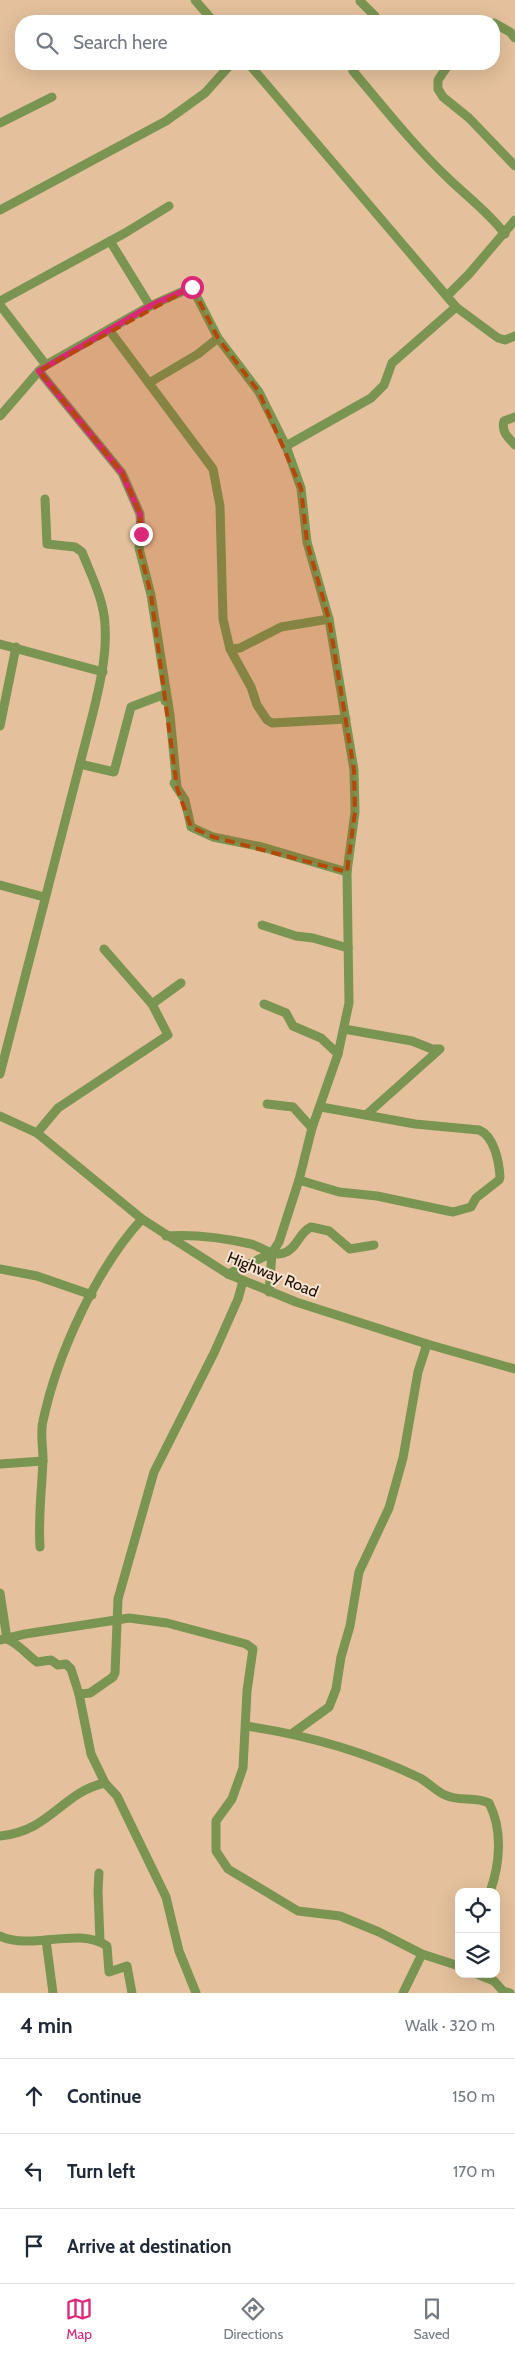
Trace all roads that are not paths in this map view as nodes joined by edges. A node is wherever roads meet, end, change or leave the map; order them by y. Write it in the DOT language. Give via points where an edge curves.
graph roads {
  1 [pos="195,0"];
  2 [pos="360,1"];
  3 [pos="208,15"];
  4 [pos="373,15"];
  5 [pos="500,26"];
  6 [pos="515,38"];
  7 [pos="225,70"];
  8 [pos="254,70"];
  9 [pos="353,70"];
  10 [pos="444,70"];
  11 [pos="52,97"];
  12 [pos="0,122"];
  13 [pos="515,166"];
  14 [pos="169,206"];
  15 [pos="0,210"];
  16 [pos="515,220"];
  17 [pos="505,234"];
  18 [pos="110,241"];
  19 [pos="447,296"];
  20 [pos="0,303"];
  21 [pos="150,306"];
  22 [pos="456,307"];
  23 [pos="110,331"];
  24 [pos="515,336"];
  25 [pos="218,338"];
  26 [pos="42,368"];
  27 [pos="149,383"];
  28 [pos="0,416"];
  29 [pos="515,418"];
  30 [pos="515,445"];
  31 [pos="286,446"];
  32 [pos="45,499"];
  33 [pos="329,619"];
  34 [pos="0,644"];
  35 [pos="16,647"];
  36 [pos="230,649"];
  37 [pos="103,672"];
  38 [pos="346,719"];
  39 [pos="0,726"];
  40 [pos="80,764"];
  41 [pos="178,788"];
  42 [pos="347,872"];
  43 [pos="0,885"];
  44 [pos="44,897"];
  45 [pos="262,925"];
  46 [pos="348,948"];
  47 [pos="104,950"];
  48 [pos="182,983"];
  49 [pos="152,1004"];
  50 [pos="264,1004"];
  51 [pos="344,1029"];
  52 [pos="338,1054"];
  53 [pos="0,1074"];
  54 [pos="267,1104"];
  55 [pos="321,1107"];
  56 [pos="366,1115"];
  57 [pos="0,1116"];
  58 [pos="312,1128"];
  59 [pos="37,1132"];
  60 [pos="299,1180"];
  61 [pos="142,1219"];
  62 [pos="166,1236"];
  63 [pos="374,1245"];
  64 [pos="272,1253"];
  65 [pos="0,1269"];
  66 [pos="228,1274"];
  67 [pos="243,1281"];
  68 [pos="269,1292"];
  69 [pos="92,1295"];
  70 [pos="427,1344"];
  71 [pos="515,1368"];
  72 [pos="42,1461"];
  73 [pos="0,1464"];
  74 [pos="40,1547"];
  75 [pos="0,1593"];
  76 [pos="117,1619"];
  77 [pos="4,1639"];
  78 [pos="79,1694"];
  79 [pos="246,1726"];
  80 [pos="293,1733"];
  81 [pos="105,1783"];
  82 [pos="0,1836"];
  83 [pos="99,1873"];
  84 [pos="491,1888"];
  85 [pos="0,1936"];
  86 [pos="46,1940"];
  87 [pos="100,1941"];
  88 [pos="422,1954"];
  89 [pos="455,1965"];
  90 [pos="487,1978"];
  91 [pos="53,1993"];
  92 [pos="132,1993"];
  93 [pos="196,1993"];
  94 [pos="403,1993"];
  95 [pos="510,1993"];
  1 -- 3 [label="street"];
  2 -- 4 [label="street"];
  5 -- 6 [label="street"];
  7 -- 15 [label="street" via="205,93 166,121"];
  8 -- 19 [label="street"];
  9 -- 17 [label="street" via="450,180 490,214"];
  10 -- 13 [label="street" via="438,80 438,89 443,97 469,118"];
  11 -- 12 [label="street"];
  14 -- 18 [label="street"];
  16 -- 17 [label="street"];
  17 -- 19 [label="street"];
  18 -- 20 [label="street"];
  18 -- 21 [label="street"];
  19 -- 22 [label="street"];
  20 -- 26 [label="street"];
  21 -- 23 [label="street"];
  21 -- 25 [label="street" via="192,287"];
  22 -- 24 [label="street" via="498,338 504,340"];
  22 -- 31 [label="street" via="392,363 384,385 371,398"];
  23 -- 26 [label="street"];
  23 -- 27 [label="street"];
  25 -- 27 [label="street"];
  25 -- 31 [label="street" via="259,392"];
  26 -- 28 [label="street"];
  26 -- 41 [label="street" via="122,473 140,514 138,548 151,595"];
  27 -- 36 [label="street" via="214,469 220,506 223,619"];
  29 -- 30 [label="street" via="504,421 502,427"];
  31 -- 33 [label="street" via="301,488 307,542"];
  32 -- 37 [label="street" via="47,544 75,547 82,552 98,594 105,625"];
  33 -- 36 [label="street" via="281,627 240,648"];
  33 -- 38 [label="street"];
  34 -- 35 [label="street"];
  35 -- 37 [label="street"];
  35 -- 39 [label="street"];
  36 -- 38 [label="street" via="267,720 272,723"];
  37 -- 40 [label="street"];
  38 -- 42 [label="street" via="354,770 355,812"];
  40 -- 41 [label="street" via="114,772 131,707 164,694 174,782"];
  40 -- 44 [label="street"];
  41 -- 42 [label="street" via="185,800 191,827 202,833"];
  42 -- 46 [label="street"];
  43 -- 44 [label="street"];
  44 -- 53 [label="street"];
  45 -- 46 [label="street"];
  46 -- 51 [label="street" via="349,1003"];
  47 -- 49 [label="street"];
  48 -- 49 [label="street"];
  49 -- 59 [label="street" via="168,1032 166,1037 58,1108"];
  50 -- 52 [label="street" via="286,1013 293,1026 321,1038"];
  51 -- 52 [label="street"];
  51 -- 56 [label="street" via="440,1049"];
  52 -- 55 [label="street"];
  54 -- 58 [label="street" via="293,1107"];
  55 -- 56 [label="street"];
  55 -- 58 [label="street"];
  56 -- 60 [label="street" via="479,1130 488,1134 500,1173 499,1180 471,1206 453,1212 377,1196 339,1192"];
  57 -- 59 [label="street, Highway Road"];
  58 -- 60 [label="street"];
  59 -- 61 [label="street, Highway Road"];
  60 -- 64 [label="street" via="279,1242"];
  61 -- 62 [label="street, Highway Road"];
  61 -- 69 [label="street" via="103,1270"];
  62 -- 64 [label="street" via="188,1235 243,1243"];
  62 -- 66 [label="street, Highway Road"];
  63 -- 64 [label="street" via="350,1249 329,1232 311,1227 288,1251"];
  64 -- 66 [label="street"];
  64 -- 68 [label="street"];
  65 -- 69 [label="street" via="36,1276"];
  66 -- 67 [label="street, Highway Road"];
  67 -- 68 [label="street, Highway Road"];
  67 -- 76 [label="street" via="214,1353 154,1472 121,1585"];
  68 -- 70 [label="street, Highway Road"];
  69 -- 72 [label="street" via="56,1374 42,1423"];
  70 -- 71 [label="street, Highway Road"];
  70 -- 80 [label="street" via="389,1508 359,1572 336,1689 329,1707"];
  72 -- 73 [label="street"];
  72 -- 74 [label="street" via="38,1507"];
  75 -- 77 [label="street"];
  76 -- 77 [label="street"];
  76 -- 78 [label="street" via="115,1673 90,1693"];
  76 -- 79 [label="street" via="167,1622 246,1644 253,1650 254,1658 247,1691"];
  77 -- 78 [label="street" via="19,1644 37,1662 51,1660 58,1665 66,1664"];
  78 -- 81 [label="street" via="91,1754"];
  79 -- 80 [label="street"];
  79 -- 88 [label="street" via="243,1768 232,1799 216,1821 216,1851 228,1869 298,1911 340,1916"];
  80 -- 84 [label="street" via="348,1748 421,1779 447,1796 477,1798 490,1803 497,1824 499,1854"];
  81 -- 82 [label="street" via="84,1788 46,1820 28,1830"];
  81 -- 93 [label="street" via="117,1796 166,1897 179,1951"];
  83 -- 87 [label="street"];
  85 -- 86 [label="street" via="19,1941"];
  86 -- 87 [label="street"];
  86 -- 91 [label="street"];
  87 -- 92 [label="street" via="107,1946 109,1972 127,1966"];
  88 -- 89 [label="street"];
  88 -- 94 [label="street"];
  90 -- 95 [label="street"];
}
